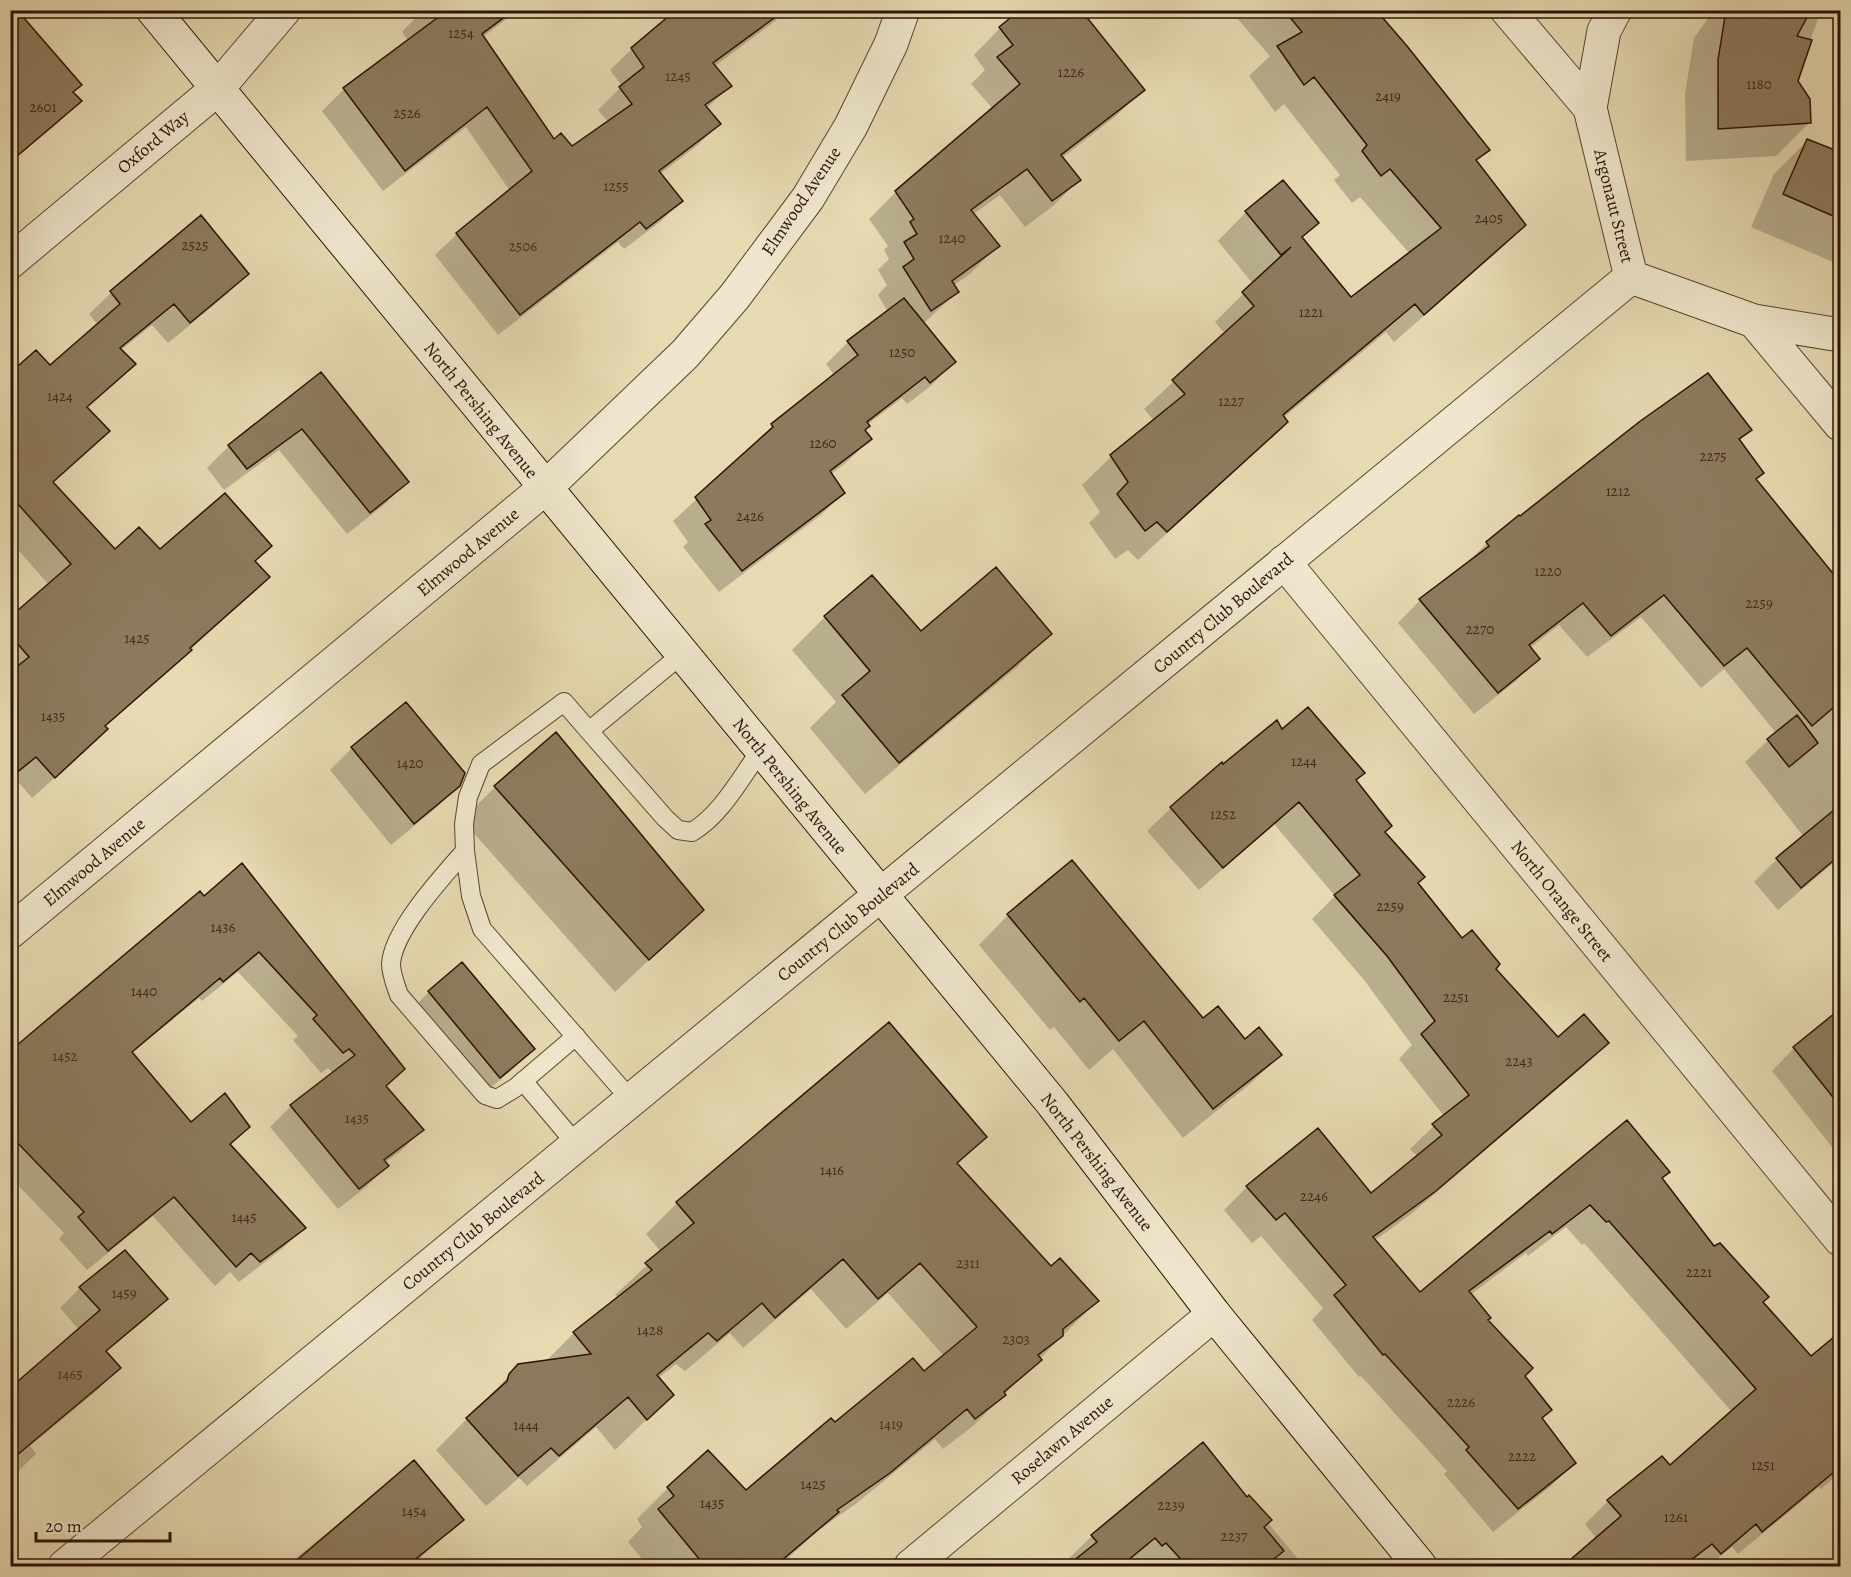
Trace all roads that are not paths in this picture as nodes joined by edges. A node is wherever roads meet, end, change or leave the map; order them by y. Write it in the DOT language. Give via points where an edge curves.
graph roads {
  1 [pos="153,10"];
  2 [pos="284,10"];
  3 [pos="903,10"];
  4 [pos="1507,10"];
  5 [pos="1615,10"];
  6 [pos="217,89"];
  7 [pos="1590,108"];
  8 [pos="10,262"];
  9 [pos="1631,277"];
  10 [pos="1755,321"];
  11 [pos="1840,335"];
  12 [pos="1840,423"];
  13 [pos="545,488"];
  14 [pos="1284,562"];
  15 [pos="681,655"];
  16 [pos="589,731"];
  17 [pos="761,750"];
  18 [pos="465,851"];
  19 [pos="880,896"];
  20 [pos="10,932"];
  21 [pos="576,1036"];
  22 [pos="523,1081"];
  23 [pos="632,1100"];
  24 [pos="577,1145"];
  25 [pos="1840,1239"];
  26 [pos="1214,1314"];
  27 [pos="65,1566"];
  28 [pos="911,1566"];
  29 [pos="1420,1566"];
  1 -- 6 [label="street, North Pershing Avenue"];
  2 -- 6 [label="street, Oxford Way"];
  3 -- 13 [label="street, Elmwood Avenue" via="891,44 833,157 808,198 735,296 685,354"];
  4 -- 7 [label="street, Argonaut Street"];
  5 -- 7 [label="street" via="1604,31"];
  6 -- 8 [label="street, Oxford Way"];
  6 -- 13 [label="street, North Pershing Avenue"];
  7 -- 9 [label="street, Argonaut Street"];
  9 -- 10 [label="street, Argonaut Street"];
  9 -- 14 [label="street, Country Club Boulevard"];
  10 -- 11 [label="street, Argonaut Street"];
  10 -- 12 [label="street"];
  13 -- 15 [label="street, North Pershing Avenue"];
  13 -- 20 [label="street, Elmwood Avenue"];
  14 -- 19 [label="street, Country Club Boulevard"];
  14 -- 25 [label="street, North Orange Street"];
  15 -- 16 [label="lane"];
  15 -- 17 [label="street, North Pershing Avenue"];
  16 -- 17 [label="lane" via="665,818 678,830 692,832 715,812"];
  16 -- 18 [label="lane" via="564,702 481,764 468,797"];
  17 -- 19 [label="street, North Pershing Avenue"];
  18 -- 21 [label="lane" via="471,896 482,929"];
  18 -- 22 [label="lane" via="412,916 391,963 394,981 399,995 485,1095 497,1099"];
  19 -- 23 [label="street, Country Club Boulevard"];
  19 -- 26 [label="street, North Pershing Avenue" via="1053,1104"];
  21 -- 22 [label="lane"];
  21 -- 23 [label="lane"];
  22 -- 24 [label="lane"];
  23 -- 24 [label="street, Country Club Boulevard"];
  24 -- 27 [label="street, Country Club Boulevard"];
  26 -- 28 [label="street, Roselawn Avenue"];
  26 -- 29 [label="street, North Pershing Avenue"];
}
